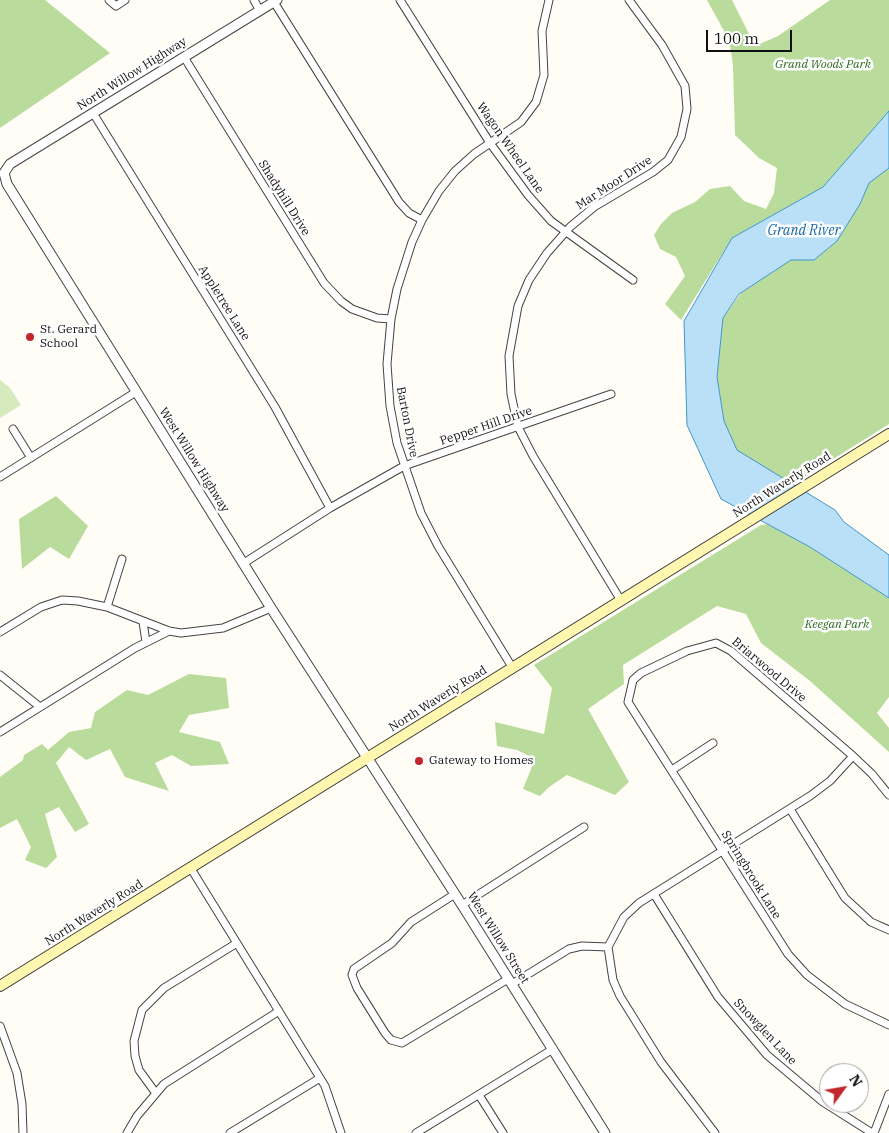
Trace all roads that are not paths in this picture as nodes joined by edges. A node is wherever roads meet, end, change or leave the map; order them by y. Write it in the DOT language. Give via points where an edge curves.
graph roads {
  1 [pos="109,0"];
  2 [pos="126,0"];
  3 [pos="254,0"];
  4 [pos="400,0"];
  5 [pos="549,0"];
  6 [pos="629,0"];
  7 [pos="276,1"];
  8 [pos="260,11"];
  9 [pos="184,57"];
  10 [pos="93,113"];
  11 [pos="490,144"];
  12 [pos="2,172"];
  13 [pos="422,220"];
  14 [pos="565,232"];
  15 [pos="633,280"];
  16 [pos="391,320"];
  17 [pos="136,392"];
  18 [pos="611,394"];
  19 [pos="518,427"];
  20 [pos="13,429"];
  21 [pos="889,434"];
  22 [pos="31,458"];
  23 [pos="404,466"];
  24 [pos="0,477"];
  25 [pos="330,508"];
  26 [pos="122,558"];
  27 [pos="244,563"];
  28 [pos="620,599"];
  29 [pos="107,607"];
  30 [pos="271,608"];
  31 [pos="143,622"];
  32 [pos="169,631"];
  33 [pos="0,632"];
  34 [pos="146,642"];
  35 [pos="512,667"];
  36 [pos="0,675"];
  37 [pos="628,702"];
  38 [pos="40,707"];
  39 [pos="0,732"];
  40 [pos="713,744"];
  41 [pos="853,756"];
  42 [pos="367,757"];
  43 [pos="672,770"];
  44 [pos="889,795"];
  45 [pos="790,809"];
  46 [pos="584,828"];
  47 [pos="723,851"];
  48 [pos="190,867"];
  49 [pos="455,894"];
  50 [pos="654,894"];
  51 [pos="462,905"];
  52 [pos="889,930"];
  53 [pos="237,943"];
  54 [pos="608,947"];
  55 [pos="510,982"];
  56 [pos="0,986"];
  57 [pos="278,1011"];
  58 [pos="889,1025"];
  59 [pos="0,1026"];
  60 [pos="553,1050"];
  61 [pos="320,1078"];
  62 [pos="155,1092"];
  63 [pos="889,1094"];
  64 [pos="479,1095"];
  65 [pos="23,1133"];
  66 [pos="127,1133"];
  67 [pos="230,1133"];
  68 [pos="341,1133"];
  69 [pos="416,1133"];
  70 [pos="503,1133"];
  71 [pos="605,1133"];
  72 [pos="714,1133"];
  73 [pos="873,1133"];
  1 -- 2 [label="street" via="116,6"];
  3 -- 8 [label="street"];
  4 -- 11 [label="street, Wagon Wheel Lane"];
  5 -- 11 [label="street, Barton Drive" via="542,31 544,75 539,96 521,122"];
  6 -- 14 [label="street, Mar Moor Drive" via="662,45 685,86 687,109 681,137 668,160 594,207"];
  7 -- 8 [label="street, North Willow Highway"];
  7 -- 13 [label="street" via="399,202"];
  8 -- 9 [label="street, North Willow Highway"];
  9 -- 10 [label="street, North Willow Highway"];
  9 -- 16 [label="street, Shadyhill Drive" via="324,283 352,309"];
  10 -- 12 [label="street, North Willow Highway"];
  10 -- 25 [label="street, Appletree Lane" via="275,407"];
  11 -- 13 [label="street, Barton Drive" via="455,171"];
  11 -- 14 [label="street, Wagon Wheel Lane" via="528,195"];
  12 -- 17 [label="street, West Willow Highway"];
  13 -- 16 [label="street, Barton Drive" via="402,269"];
  14 -- 15 [label="street, Wagon Wheel Lane"];
  14 -- 19 [label="street, Mar Moor Drive" via="530,280 515,318 509,374"];
  16 -- 23 [label="street, Barton Drive" via="387,364 390,406"];
  17 -- 22 [label="street"];
  17 -- 27 [label="street, West Willow Highway"];
  18 -- 19 [label="street, Pepper Hill Drive"];
  19 -- 23 [label="street, Pepper Hill Drive"];
  19 -- 28 [label="street, Mar Moor Drive"];
  20 -- 22 [label="street"];
  21 -- 28 [label="main road, North Waverly Road"];
  22 -- 24 [label="street"];
  23 -- 25 [label="street, Pepper Hill Drive"];
  23 -- 35 [label="street, Barton Drive" via="430,530"];
  25 -- 27 [label="street, Pepper Hill Drive"];
  26 -- 29 [label="street"];
  27 -- 30 [label="street, West Willow Highway"];
  28 -- 35 [label="main road, North Waverly Road"];
  29 -- 31 [label="street"];
  29 -- 33 [label="street" via="62,600 41,607"];
  30 -- 32 [label="street" via="223,628 181,633"];
  30 -- 42 [label="street, West Willow Highway"];
  31 -- 32 [label="street"];
  31 -- 34 [label="street"];
  32 -- 34 [label="street"];
  34 -- 38 [label="street"];
  35 -- 42 [label="main road, North Waverly Road"];
  36 -- 38 [label="street"];
  37 -- 41 [label="street, Briarwood Drive" via="633,680 687,651 716,643 731,651"];
  37 -- 43 [label="street, Springbrook Lane"];
  38 -- 39 [label="street"];
  40 -- 43 [label="street"];
  41 -- 44 [label="street, Briarwood Drive"];
  41 -- 45 [label="street" via="830,781"];
  42 -- 48 [label="main road, North Waverly Road"];
  42 -- 49 [label="street, West Willow Street"];
  43 -- 47 [label="street, Springbrook Lane"];
  45 -- 47 [label="street"];
  45 -- 52 [label="street" via="844,898 871,922"];
  46 -- 51 [label="street"];
  47 -- 50 [label="street"];
  47 -- 58 [label="street, Springbrook Lane" via="774,933 807,975 845,1004"];
  48 -- 53 [label="street"];
  48 -- 56 [label="main road, North Waverly Road"];
  49 -- 51 [label="street, West Willow Street"];
  49 -- 55 [label="street" via="411,922 392,944 357,965 352,975 357,988 385,1033 397,1043 410,1040"];
  50 -- 54 [label="street" via="631,910"];
  50 -- 73 [label="street, Snowglen Lane" via="718,997 767,1055 823,1102"];
  51 -- 55 [label="street, West Willow Street"];
  53 -- 57 [label="street"];
  53 -- 62 [label="street" via="164,988 142,1010 134,1040 135,1056"];
  54 -- 55 [label="street" via="569,949"];
  54 -- 72 [label="street" via="613,980 620,996 662,1062"];
  55 -- 60 [label="street, West Willow Street"];
  57 -- 61 [label="street"];
  57 -- 62 [label="street" via="178,1073"];
  59 -- 65 [label="street" via="17,1073"];
  60 -- 64 [label="street"];
  60 -- 71 [label="street, West Willow Street"];
  61 -- 67 [label="street"];
  61 -- 68 [label="street"];
  62 -- 66 [label="street"];
  63 -- 73 [label="street"];
  64 -- 69 [label="street"];
  64 -- 70 [label="street"];
}
